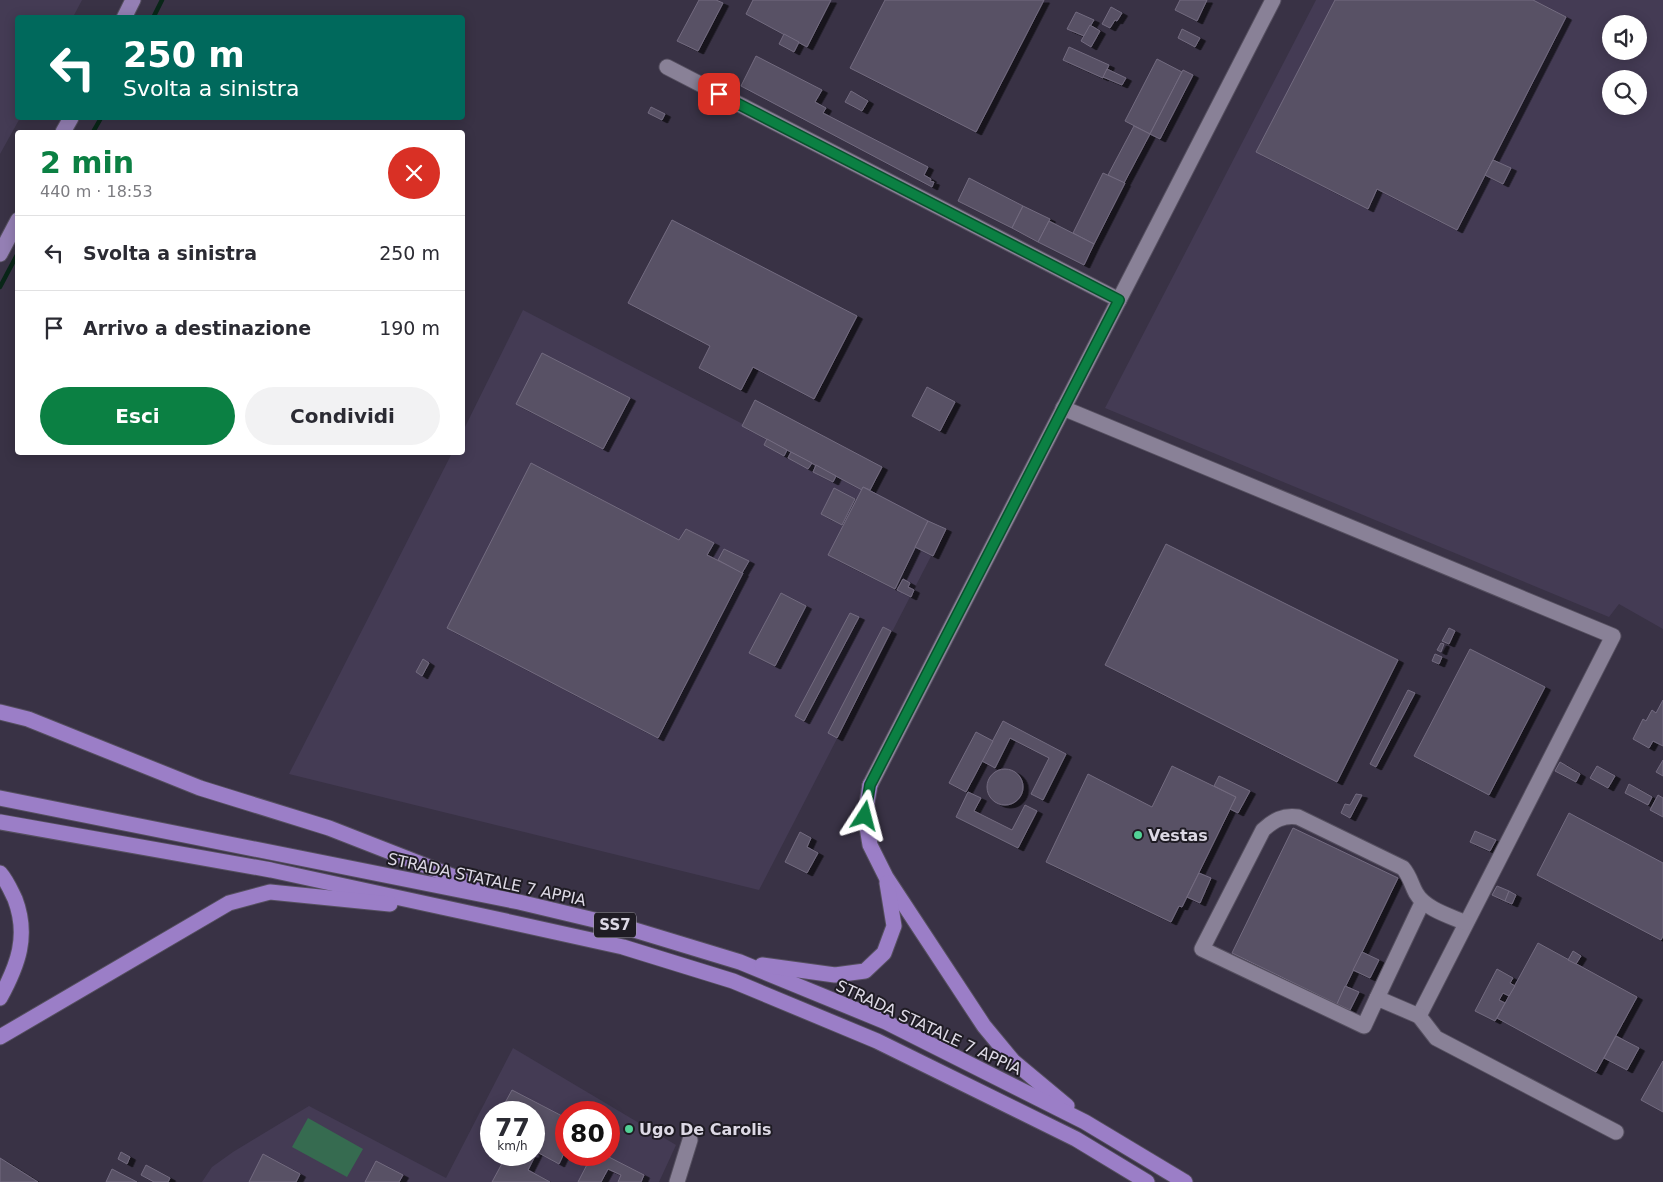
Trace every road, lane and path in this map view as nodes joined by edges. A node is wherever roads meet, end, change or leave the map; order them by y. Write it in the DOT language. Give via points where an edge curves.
graph roads {
  1 [pos="133,0"];
  2 [pos="1273,0"];
  3 [pos="126,15"];
  4 [pos="667,67"];
  5 [pos="15,226"];
  6 [pos="0,254"];
  7 [pos="1119,300"];
  8 [pos="1063,408"];
  9 [pos="0,712"];
  10 [pos="870,785"];
  11 [pos="0,798"];
  12 [pos="0,822"];
  13 [pos="0,873"];
  14 [pos="886,876"];
  15 [pos="519,902"];
  16 [pos="1422,902"];
  17 [pos="469,913"];
  18 [pos="1466,923"];
  19 [pos="740,962"];
  20 [pos="0,998"];
  21 [pos="1378,998"];
  22 [pos="1419,1016"];
  23 [pos="0,1037"];
  24 [pos="1085,1122"];
  25 [pos="1616,1132"];
  26 [pos="690,1140"];
  27 [pos="677,1182"];
  28 [pos="1147,1182"];
  29 [pos="1185,1182"];
  1 -- 3 [label="main road"];
  2 -- 7 [label="street"];
  4 -- 7 [label="street"];
  5 -- 6 [label="main road"];
  7 -- 8 [label="street"];
  8 -- 10 [label="street"];
  8 -- 18 [label="street" via="1613,636"];
  9 -- 15 [label="highway" via="28,719 200,788 329,828"];
  10 -- 14 [label="highway" via="865,816 868,835"];
  11 -- 15 [label="highway, STRADA STATALE 7 APPIA / SS7"];
  12 -- 17 [label="highway, SS7" via="271,870"];
  13 -- 20 [label="highway" via="7,880 21,916 21,945 14,973"];
  14 -- 19 [label="highway" via="894,926 884,953 865,970 836,975"];
  14 -- 24 [label="highway" via="984,1026 1014,1061"];
  15 -- 19 [label="highway, STRADA STATALE 7 APPIA / SS7" via="628,928"];
  16 -- 18 [label="street"];
  16 -- 21 [label="street"];
  16 -- 21 [label="street" via="1403,868 1298,817 1288,816 1279,818 1263,830 1202,949 1364,1026"];
  17 -- 23 [label="highway" via="270,892 229,903"];
  17 -- 28 [label="highway, SS7" via="623,947 733,981 877,1041 1076,1139"];
  18 -- 22 [label="street"];
  19 -- 24 [label="highway, STRADA STATALE 7 APPIA / SS7" via="886,1022"];
  21 -- 22 [label="street"];
  22 -- 25 [label="street" via="1436,1038"];
  24 -- 29 [label="highway, STRADA STATALE 7 APPIA / SS7"];
  26 -- 27 [label="street"];
}
